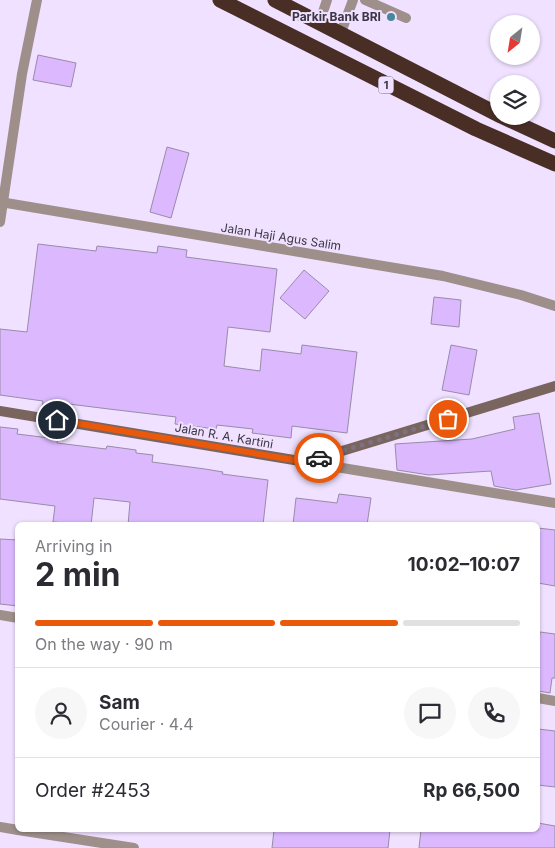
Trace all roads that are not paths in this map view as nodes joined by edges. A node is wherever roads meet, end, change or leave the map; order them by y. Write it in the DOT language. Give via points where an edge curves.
graph roads {
  1 [pos="37,0"];
  2 [pos="220,0"];
  3 [pos="275,0"];
  4 [pos="327,0"];
  5 [pos="353,0"];
  6 [pos="365,0"];
  7 [pos="406,18"];
  8 [pos="318,24"];
  9 [pos="340,35"];
  10 [pos="490,111"];
  11 [pos="520,125"];
  12 [pos="555,141"];
  13 [pos="555,164"];
  14 [pos="1,203"];
  15 [pos="0,222"];
  16 [pos="555,306"];
  17 [pos="555,386"];
  18 [pos="0,411"];
  19 [pos="306,462"];
  20 [pos="555,503"];
  21 [pos="0,615"];
  22 [pos="15,618"];
  23 [pos="540,698"];
  24 [pos="555,701"];
  25 [pos="0,827"];
  26 [pos="15,830"];
  27 [pos="31,832"];
  28 [pos="134,848"];
  1 -- 14 [label="street"];
  2 -- 13 [label="highway, 1" via="476,129"];
  3 -- 8 [label="highway, 1"];
  4 -- 8 [label="street"];
  5 -- 9 [label="street"];
  6 -- 7 [label="street"];
  8 -- 9 [label="highway, 1"];
  9 -- 10 [label="highway, 1"];
  11 -- 12 [label="highway, 1"];
  14 -- 15 [label="street"];
  14 -- 16 [label="street, Jalan Haji Agus Salim" via="442,276"];
  17 -- 19 [label="street, Jalan R. A. Kartini"];
  18 -- 19 [label="street, Jalan R. A. Kartini"];
  19 -- 20 [label="street"];
  21 -- 22 [label="street"];
  23 -- 24 [label="street"];
  25 -- 26 [label="street"];
  27 -- 28 [label="street"];
}
